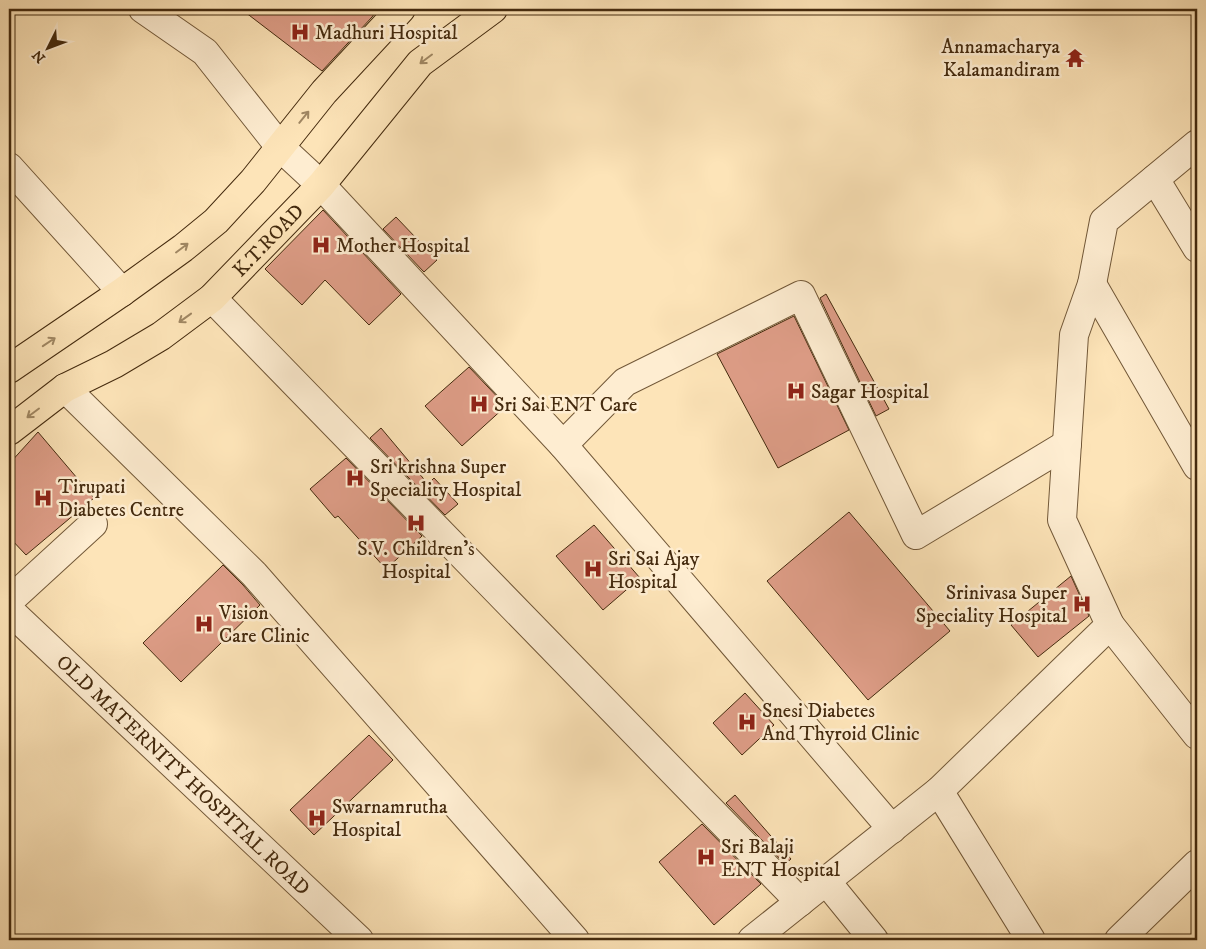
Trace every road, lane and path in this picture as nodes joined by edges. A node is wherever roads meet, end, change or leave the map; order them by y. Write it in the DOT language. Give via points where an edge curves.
graph roads {
  1 [pos="143,9"];
  2 [pos="401,9"];
  3 [pos="493,9"];
  4 [pos="1197,144"];
  5 [pos="280,147"];
  6 [pos="9,167"];
  7 [pos="1155,180"];
  8 [pos="321,185"];
  9 [pos="1197,248"];
  10 [pos="1092,284"];
  11 [pos="122,292"];
  12 [pos="212,298"];
  13 [pos="9,369"];
  14 [pos="65,388"];
  15 [pos="9,431"];
  16 [pos="563,444"];
  17 [pos="1067,444"];
  18 [pos="1197,466"];
  19 [pos="93,524"];
  20 [pos="9,601"];
  21 [pos="9,610"];
  22 [pos="1110,625"];
  23 [pos="1197,735"];
  24 [pos="939,791"];
  25 [pos="892,829"];
  26 [pos="1197,864"];
  27 [pos="826,881"];
  28 [pos="800,902"];
  29 [pos="359,940"];
  30 [pos="575,940"];
  31 [pos="752,940"];
  32 [pos="874,940"];
  33 [pos="1031,940"];
  34 [pos="1119,940"];
  1 -- 5 [label="street" via="205,52"];
  5 -- 2 [label="main road, one-way" via="324,92"];
  3 -- 8 [label="main road, K.T.ROAD, one-way" via="420,63"];
  4 -- 7 [label="street"];
  5 -- 8 [label="street"];
  11 -- 5 [label="main road, one-way" via="216,221"];
  6 -- 11 [label="street"];
  7 -- 9 [label="street"];
  7 -- 10 [label="street" via="1104,221"];
  8 -- 12 [label="main road, K.T.ROAD"];
  8 -- 16 [label="street"];
  10 -- 17 [label="street" via="1074,335"];
  10 -- 18 [label="street"];
  13 -- 11 [label="main road, one-way"];
  12 -- 14 [label="main road, K.T.ROAD, one-way" via="161,336"];
  12 -- 28 [label="street"];
  14 -- 15 [label="main road, K.T.ROAD, one-way"];
  14 -- 30 [label="street" via="254,574"];
  16 -- 17 [label="street" via="626,382 802,295 916,535"];
  16 -- 25 [label="street"];
  17 -- 22 [label="street" via="1062,520"];
  19 -- 20 [label="street"];
  21 -- 29 [label="street, OLD MATERNITY HOSPITAL ROAD"];
  22 -- 23 [label="street"];
  22 -- 24 [label="street"];
  24 -- 25 [label="street"];
  24 -- 33 [label="street"];
  25 -- 27 [label="street"];
  26 -- 34 [label="street"];
  27 -- 28 [label="street"];
  27 -- 32 [label="street"];
  28 -- 31 [label="street"];
}
